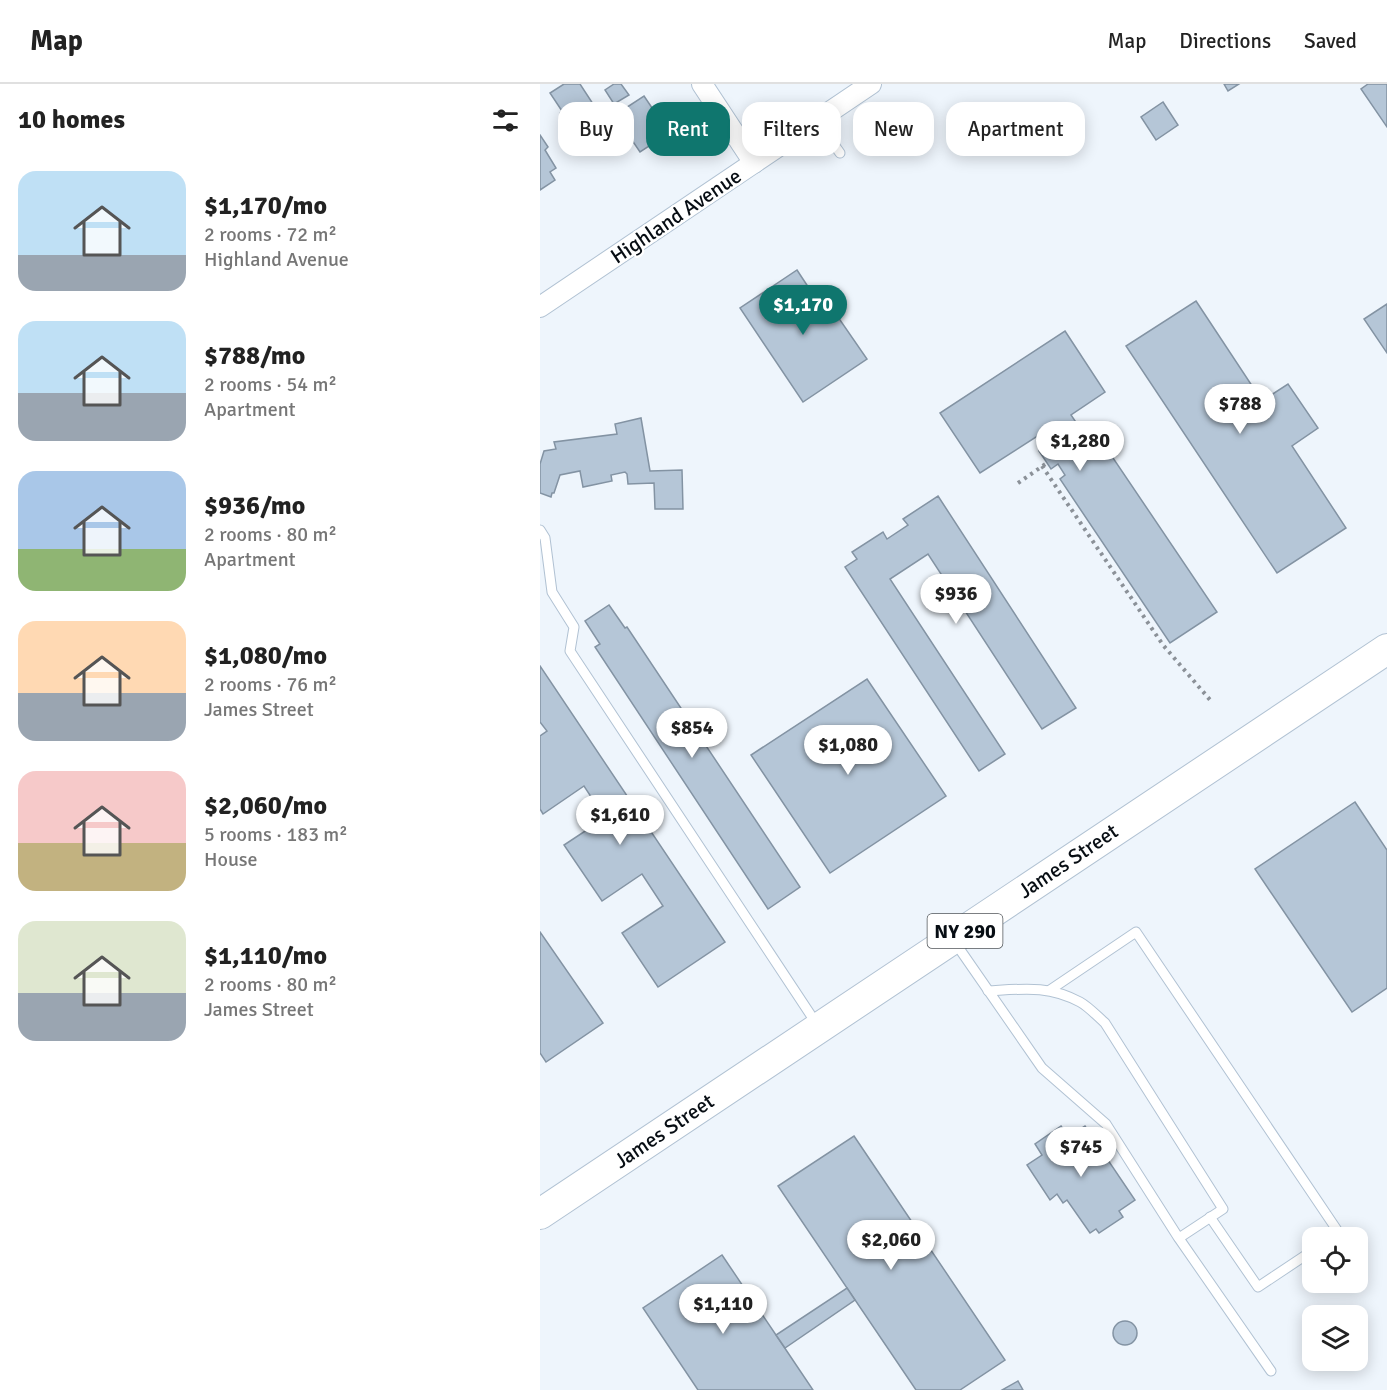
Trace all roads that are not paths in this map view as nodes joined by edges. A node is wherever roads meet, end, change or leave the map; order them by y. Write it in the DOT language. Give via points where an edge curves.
graph roads {
  1 [pos="702,84"];
  2 [pos="871,84"];
  3 [pos="841,105"];
  4 [pos="764,156"];
  5 [pos="754,163"];
  6 [pos="540,307"];
  7 [pos="540,530"];
  8 [pos="1387,649"];
  9 [pos="953,939"];
  10 [pos="1050,990"];
  11 [pos="988,991"];
  12 [pos="819,1028"];
  13 [pos="541,1212"];
  14 [pos="1210,1217"];
  15 [pos="1335,1227"];
  16 [pos="1179,1238"];
  17 [pos="1302,1258"];
  18 [pos="1271,1371"];
  1 -- 5 [label="street"];
  2 -- 3 [label="street, Highland Avenue"];
  4 -- 5 [label="street, Highland Avenue"];
  5 -- 6 [label="street, Highland Avenue"];
  7 -- 12 [label="lane" via="545,538 552,592 574,627 570,651"];
  8 -- 9 [label="main road, James Street / NY 290"];
  9 -- 11 [label="lane"];
  9 -- 12 [label="main road, James Street / NY 290"];
  10 -- 11 [label="lane"];
  10 -- 14 [label="lane" via="1082,1003 1105,1023 1223,1209"];
  10 -- 15 [label="lane" via="1136,932"];
  11 -- 16 [label="lane" via="1042,1068 1106,1124"];
  12 -- 13 [label="main road, James Street / NY 290"];
  14 -- 16 [label="lane"];
  14 -- 17 [label="lane" via="1258,1287"];
  16 -- 18 [label="lane"];
}
